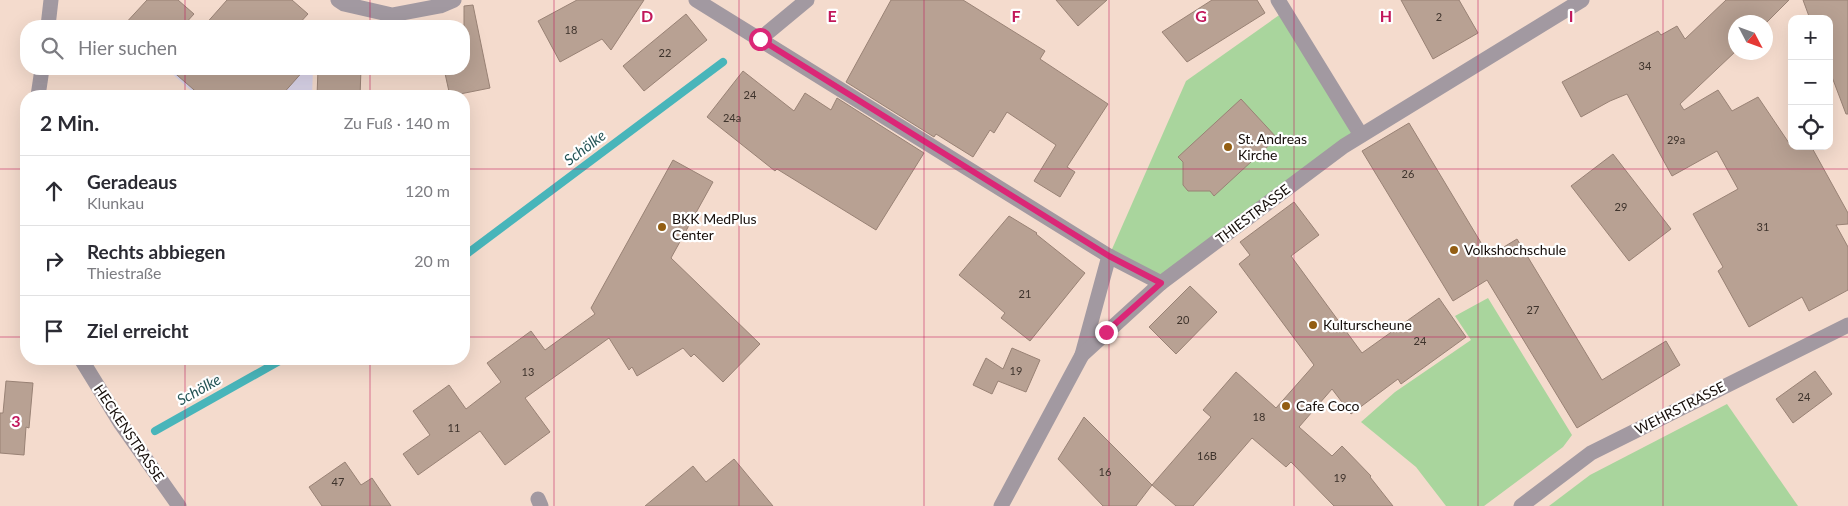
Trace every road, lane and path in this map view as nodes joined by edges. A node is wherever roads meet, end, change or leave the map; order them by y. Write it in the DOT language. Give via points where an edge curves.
graph roads {
  1 [pos="52,0"];
  2 [pos="338,0"];
  3 [pos="454,0"];
  4 [pos="696,0"];
  5 [pos="808,0"];
  6 [pos="1278,0"];
  7 [pos="1582,0"];
  8 [pos="49,20"];
  9 [pos="760,39"];
  10 [pos="41,75"];
  11 [pos="39,90"];
  12 [pos="1361,135"];
  13 [pos="1109,256"];
  14 [pos="1161,283"];
  15 [pos="1848,324"];
  16 [pos="1082,355"];
  17 [pos="85,365"];
  18 [pos="179,506"];
  19 [pos="1001,506"];
  20 [pos="1520,506"];
  1 -- 8 [label="street"];
  2 -- 3 [label="street" via="392,15 440,6"];
  4 -- 9 [label="street"];
  5 -- 9 [label="street"];
  6 -- 12 [label="street"];
  7 -- 12 [label="street, THIESTRASSE"];
  9 -- 13 [label="street"];
  10 -- 11 [label="street"];
  12 -- 14 [label="street, THIESTRASSE"];
  13 -- 14 [label="street"];
  13 -- 16 [label="street"];
  14 -- 16 [label="street, THIESTRASSE"];
  15 -- 20 [label="street, WEHRSTRASSE" via="1591,452"];
  16 -- 19 [label="street, THIESTRASSE"];
  17 -- 18 [label="street, HECKENSTRASSE" via="121,424"];
}
